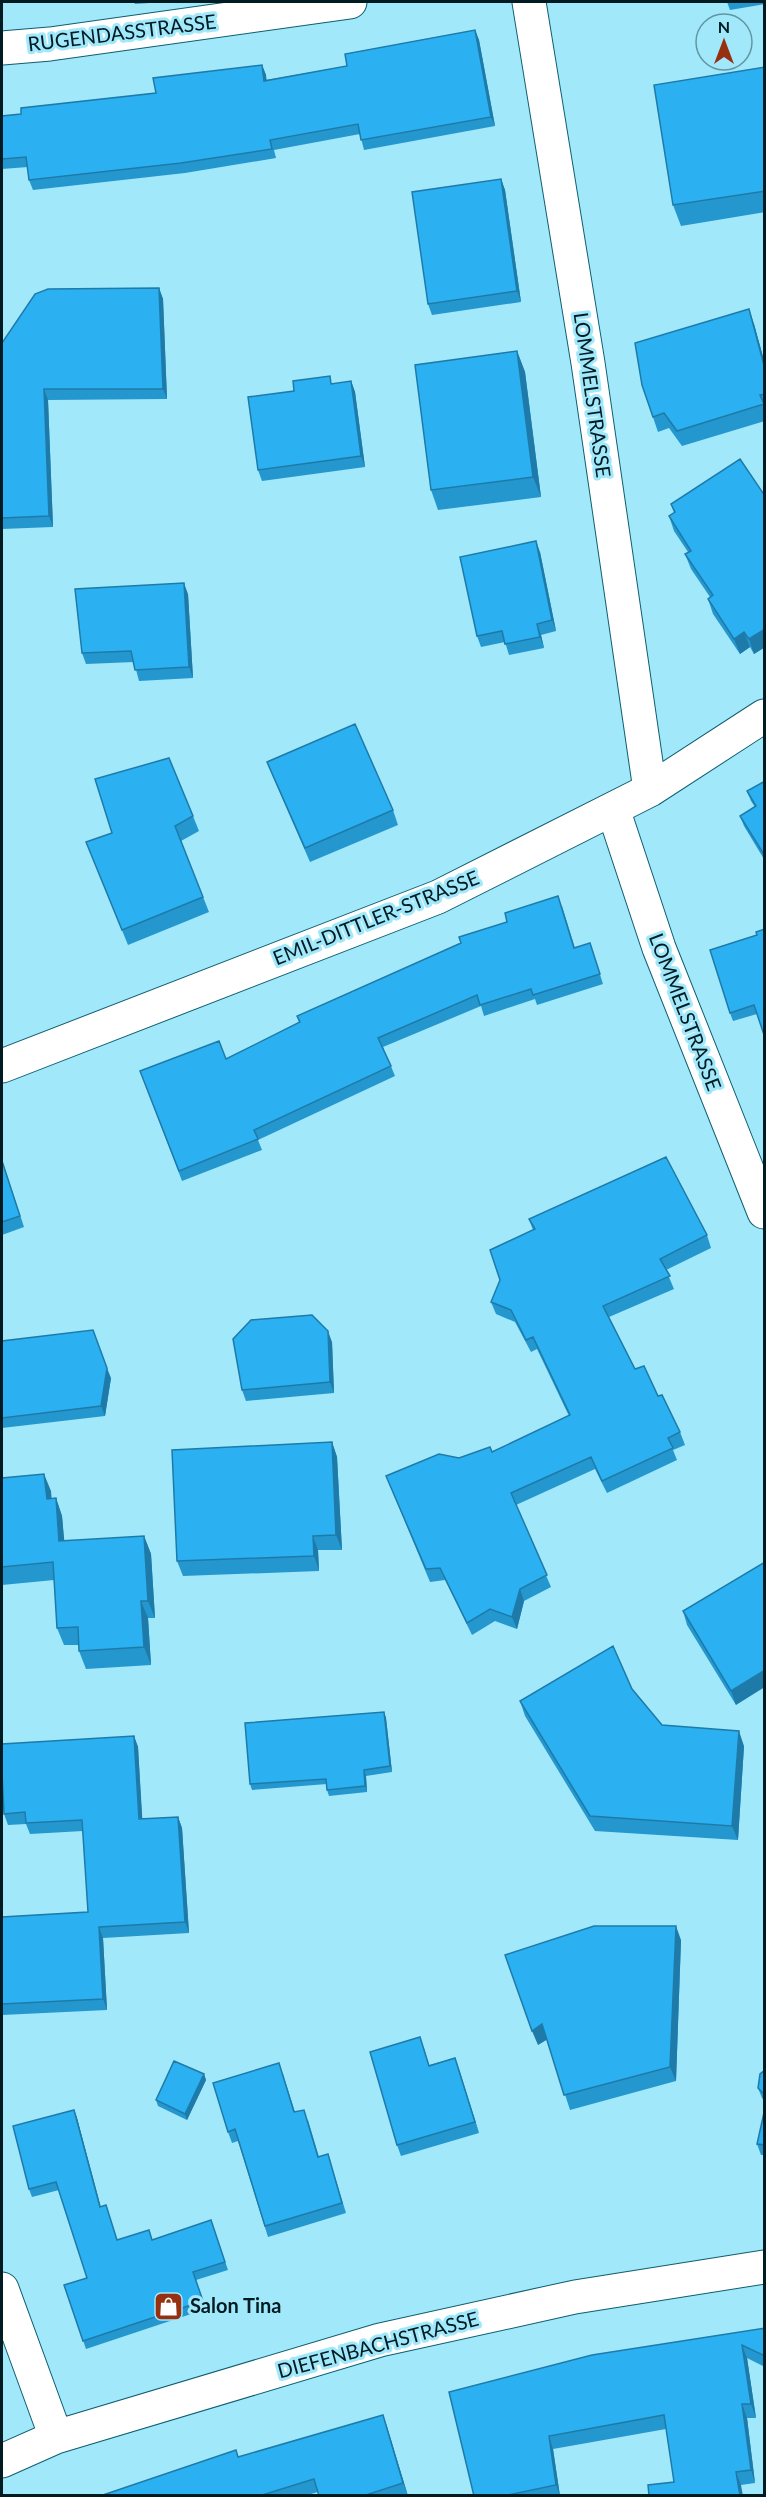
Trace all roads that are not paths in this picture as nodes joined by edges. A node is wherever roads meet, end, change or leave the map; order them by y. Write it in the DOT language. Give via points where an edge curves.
graph roads {
  1 [pos="350,2"];
  2 [pos="528,2"];
  3 [pos="2,48"];
  4 [pos="765,716"];
  5 [pos="650,790"];
  6 [pos="613,809"];
  7 [pos="2,1065"];
  8 [pos="765,1212"];
  9 [pos="765,2267"];
  10 [pos="2,2289"];
  11 [pos="56,2437"];
  12 [pos="2,2461"];
  1 -- 3 [label="street, RUGENDASSTRASSE"];
  2 -- 5 [label="street, LOMMELSTRASSE" via="586,351"];
  4 -- 5 [label="street, EMIL-DITTLER-STRASSE"];
  5 -- 6 [label="street, EMIL-DITTLER-STRASSE"];
  6 -- 7 [label="street, EMIL-DITTLER-STRASSE" via="438,897"];
  6 -- 8 [label="street, LOMMELSTRASSE" via="659,948"];
  9 -- 11 [label="street, DIEFENBACHSTRASSE" via="575,2297 380,2340"];
  10 -- 11 [label="street"];
  11 -- 12 [label="street, DIEFENBACHSTRASSE"];
}
